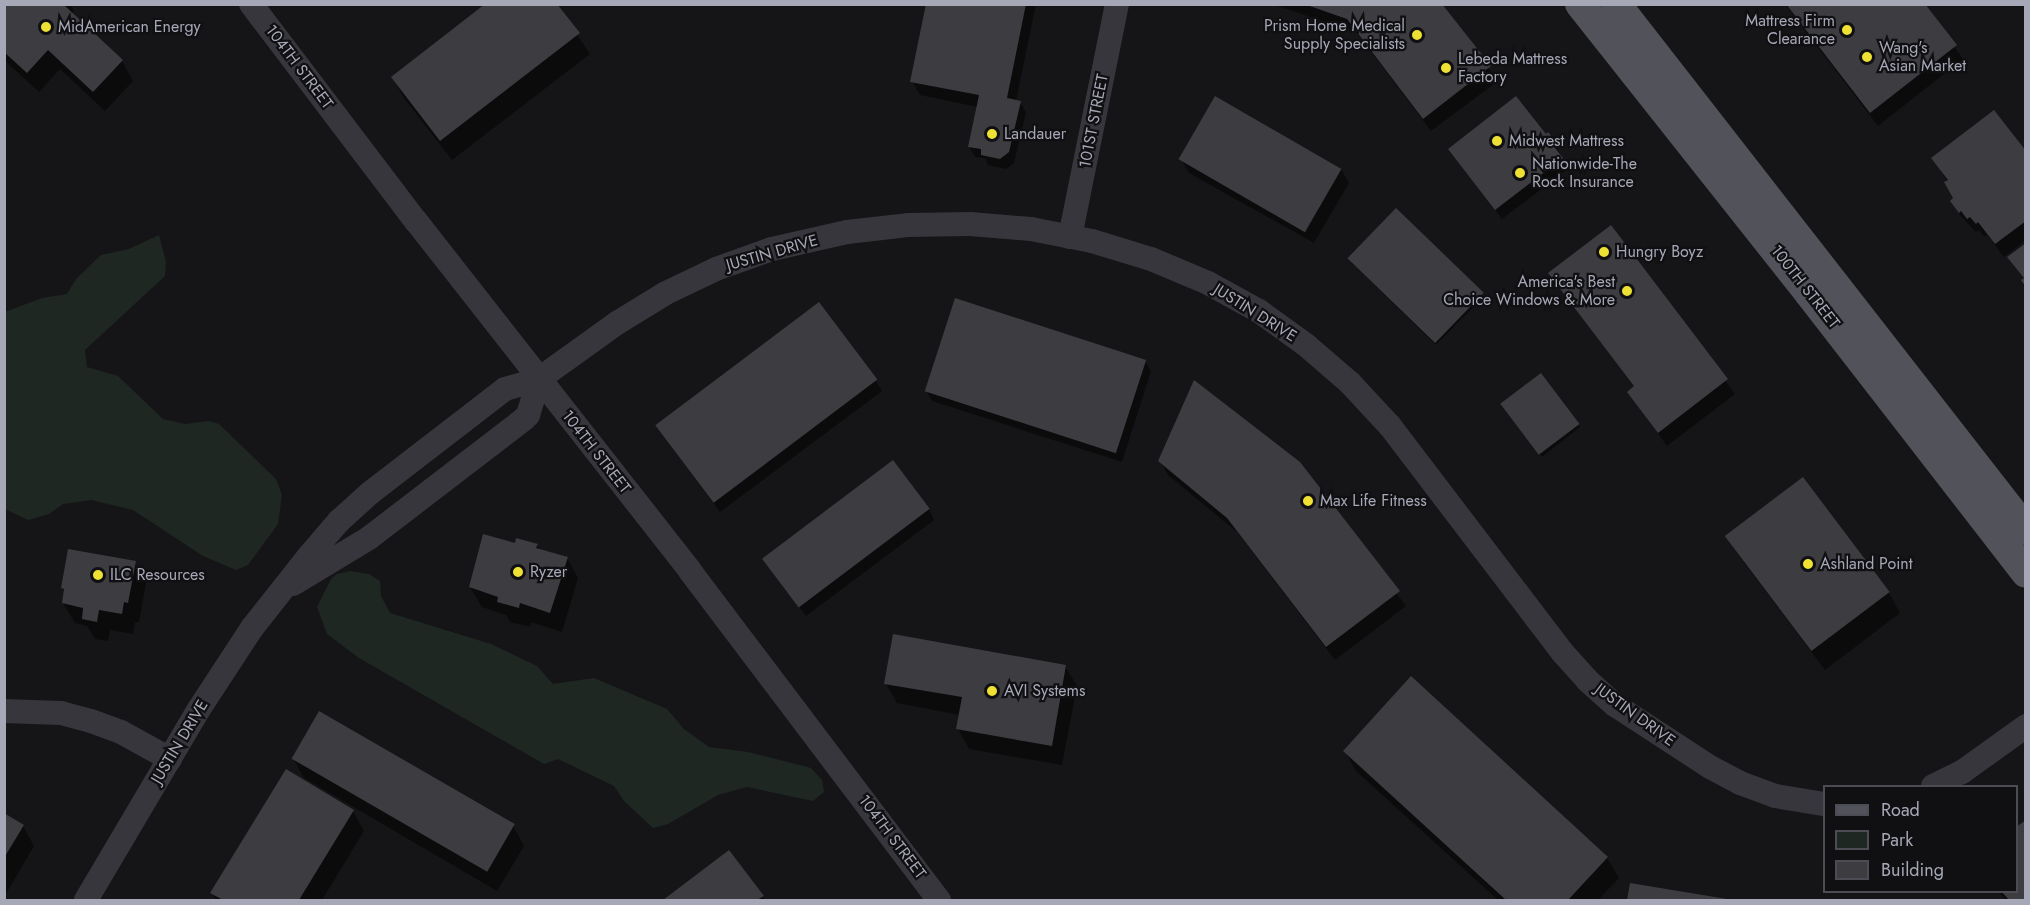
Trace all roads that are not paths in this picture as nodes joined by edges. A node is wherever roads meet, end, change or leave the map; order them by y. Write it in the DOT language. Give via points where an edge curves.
graph roads {
  1 [pos="251,4"];
  2 [pos="1117,4"];
  3 [pos="1580,4"];
  4 [pos="1616,4"];
  5 [pos="1070,237"];
  6 [pos="539,379"];
  7 [pos="2025,530"];
  8 [pos="2025,573"];
  9 [pos="284,590"];
  10 [pos="4,711"];
  11 [pos="2025,726"];
  12 [pos="170,759"];
  13 [pos="1935,785"];
  14 [pos="1823,804"];
  15 [pos="86,900"];
  16 [pos="939,900"];
  1 -- 6 [label="street, 104TH STREET"];
  2 -- 5 [label="street, 101ST STREET"];
  3 -- 8 [label="main road, 100TH STREET"];
  4 -- 7 [label="main road, 100TH STREET"];
  5 -- 6 [label="street, JUSTIN DRIVE" via="970,224 908,225 847,232 772,249 666,293"];
  5 -- 14 [label="street, JUSTIN DRIVE" via="1151,259 1208,283 1259,311 1306,345 1350,383 1390,426 1563,653 1594,687 1635,719 1740,783 1775,796"];
  6 -- 9 [label="street, JUSTIN DRIVE" via="505,389 370,493 339,521"];
  6 -- 9 [label="street, JUSTIN DRIVE" via="528,416 369,538"];
  6 -- 16 [label="street, 104TH STREET" via="697,579"];
  9 -- 12 [label="street, JUSTIN DRIVE" via="252,628"];
  10 -- 12 [label="street" via="60,713 91,721 121,732"];
  11 -- 13 [label="street" via="1962,772"];
  12 -- 15 [label="street, JUSTIN DRIVE"];
}
